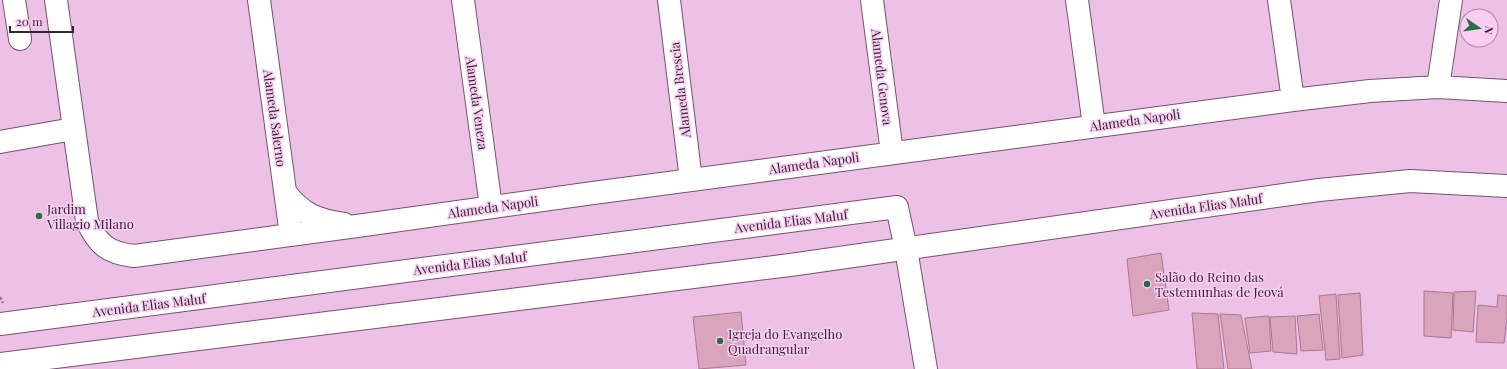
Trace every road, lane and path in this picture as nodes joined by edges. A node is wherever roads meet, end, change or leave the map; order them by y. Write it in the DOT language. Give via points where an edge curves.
graph roads {
  1 [pos="14,0"];
  2 [pos="56,0"];
  3 [pos="259,0"];
  4 [pos="463,0"];
  5 [pos="669,0"];
  6 [pos="872,0"];
  7 [pos="1077,0"];
  8 [pos="1279,0"];
  9 [pos="1451,0"];
  10 [pos="20,39"];
  11 [pos="1438,87"];
  12 [pos="1507,91"];
  13 [pos="1293,100"];
  14 [pos="1094,126"];
  15 [pos="73,129"];
  16 [pos="0,142"];
  17 [pos="892,153"];
  18 [pos="691,180"];
  19 [pos="1507,186"];
  20 [pos="285,192"];
  21 [pos="491,207"];
  22 [pos="357,226"];
  23 [pos="291,235"];
  24 [pos="906,249"];
  25 [pos="0,324"];
  26 [pos="0,364"];
  27 [pos="39,364"];
  28 [pos="926,369"];
  1 -- 10 [label="street"];
  2 -- 15 [label="street"];
  3 -- 20 [label="street, Alameda Salerno"];
  4 -- 21 [label="street, Alameda Veneza"];
  5 -- 18 [label="street, Alameda Brescia"];
  6 -- 17 [label="street, Alameda Genova"];
  7 -- 14 [label="street"];
  8 -- 13 [label="street"];
  9 -- 11 [label="street"];
  11 -- 12 [label="street, Alameda Napoli"];
  11 -- 13 [label="street, Alameda Napoli" via="1370,91"];
  13 -- 14 [label="street, Alameda Napoli"];
  14 -- 17 [label="street, Alameda Napoli"];
  15 -- 16 [label="street"];
  15 -- 23 [label="street, Alameda Napoli" via="87,221 100,243 111,250 134,256 147,255"];
  17 -- 18 [label="street, Alameda Napoli"];
  18 -- 21 [label="street, Alameda Napoli"];
  19 -- 24 [label="street, Avenida Elias Maluf" via="1410,181 1327,190"];
  20 -- 22 [label="street" via="308,214 329,222"];
  20 -- 23 [label="street, Alameda Salerno"];
  21 -- 22 [label="street, Alameda Napoli"];
  22 -- 23 [label="street, Alameda Napoli"];
  24 -- 25 [label="street, Avenida Elias Maluf" via="897,207"];
  24 -- 27 [label="street, Avenida Elias Maluf"];
  24 -- 28 [label="street"];
  26 -- 27 [label="street, Avenida Elias Maluf"];
}
